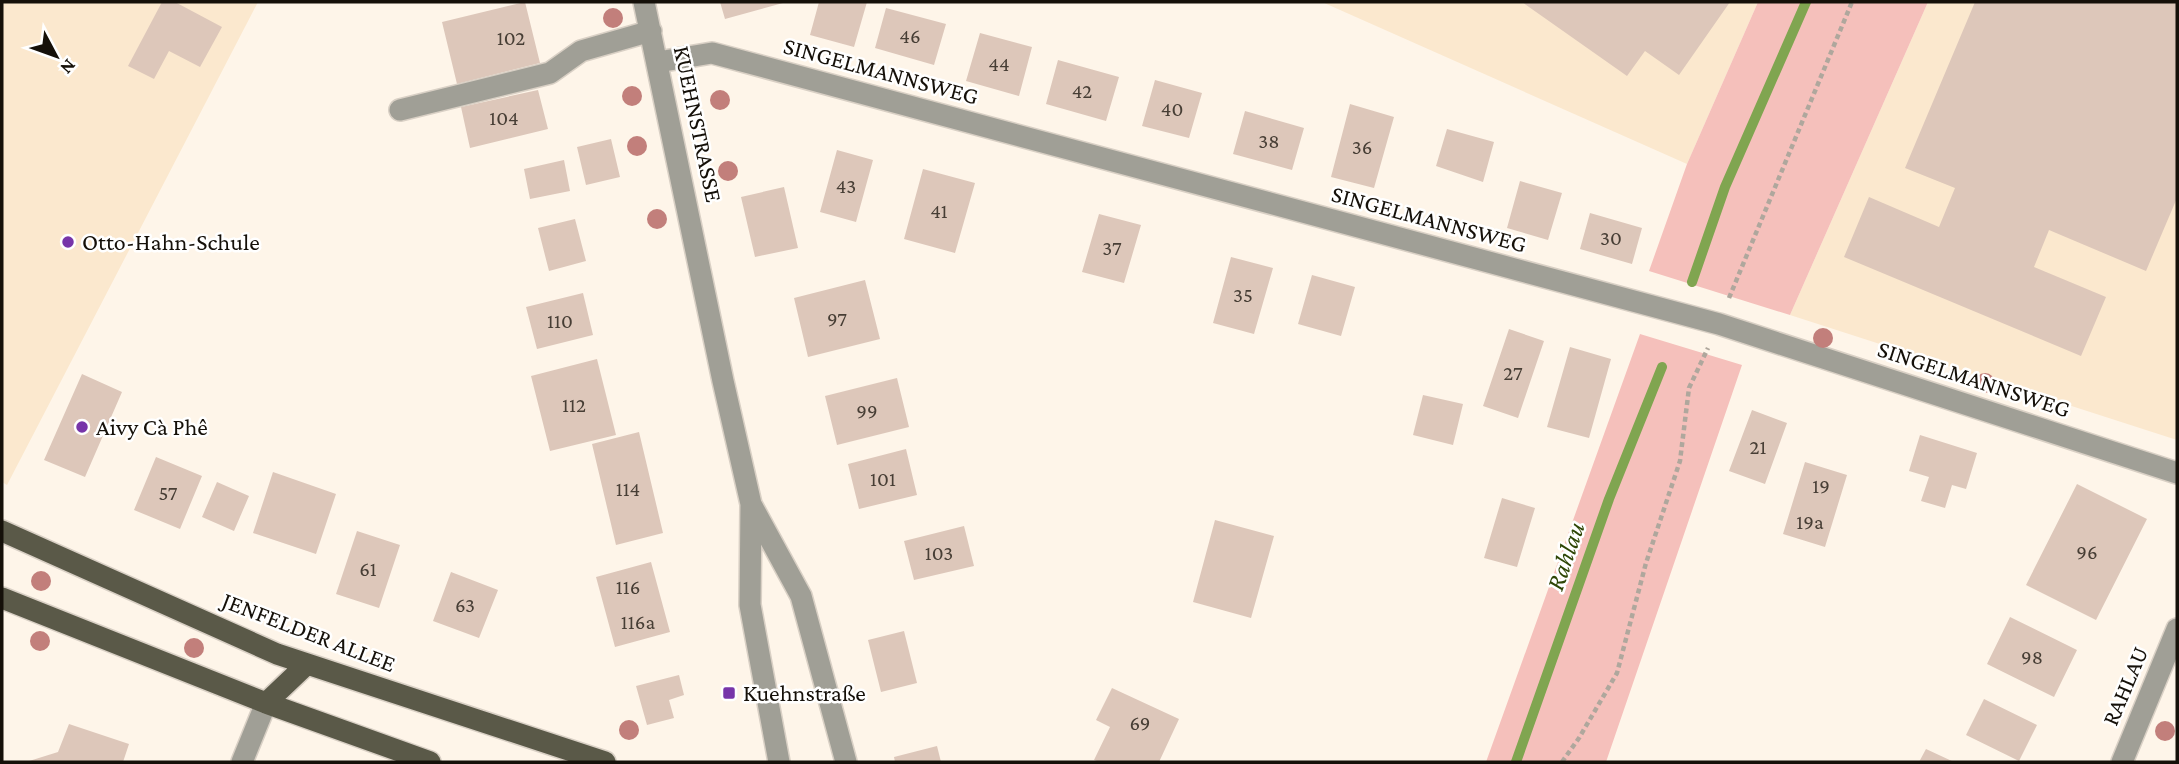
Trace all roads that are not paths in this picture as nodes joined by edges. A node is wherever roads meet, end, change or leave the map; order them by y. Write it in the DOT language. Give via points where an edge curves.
graph roads {
  1 [pos="644,2"];
  2 [pos="652,31"];
  3 [pos="658,62"];
  4 [pos="400,110"];
  5 [pos="2177,473"];
  6 [pos="751,504"];
  7 [pos="2,531"];
  8 [pos="2,598"];
  9 [pos="2177,629"];
  10 [pos="306,665"];
  11 [pos="266,703"];
  12 [pos="242,762"];
  13 [pos="430,762"];
  14 [pos="605,762"];
  15 [pos="779,762"];
  16 [pos="846,762"];
  17 [pos="2122,762"];
  1 -- 2 [label="street, KUEHNSTRASSE"];
  2 -- 3 [label="street, KUEHNSTRASSE"];
  2 -- 4 [label="street" via="581,51 550,73"];
  3 -- 5 [label="street, SINGELMANNSWEG" via="712,52 1719,324"];
  3 -- 6 [label="street, KUEHNSTRASSE"];
  6 -- 15 [label="street, KUEHNSTRASSE" via="750,605"];
  6 -- 16 [label="street, KUEHNSTRASSE" via="801,596"];
  7 -- 10 [label="main road, JENFELDER ALLEE"];
  8 -- 11 [label="main road"];
  9 -- 17 [label="street, RAHLAU"];
  10 -- 11 [label="main road"];
  10 -- 14 [label="main road, JENFELDER ALLEE"];
  11 -- 12 [label="street"];
  11 -- 13 [label="main road"];
}
